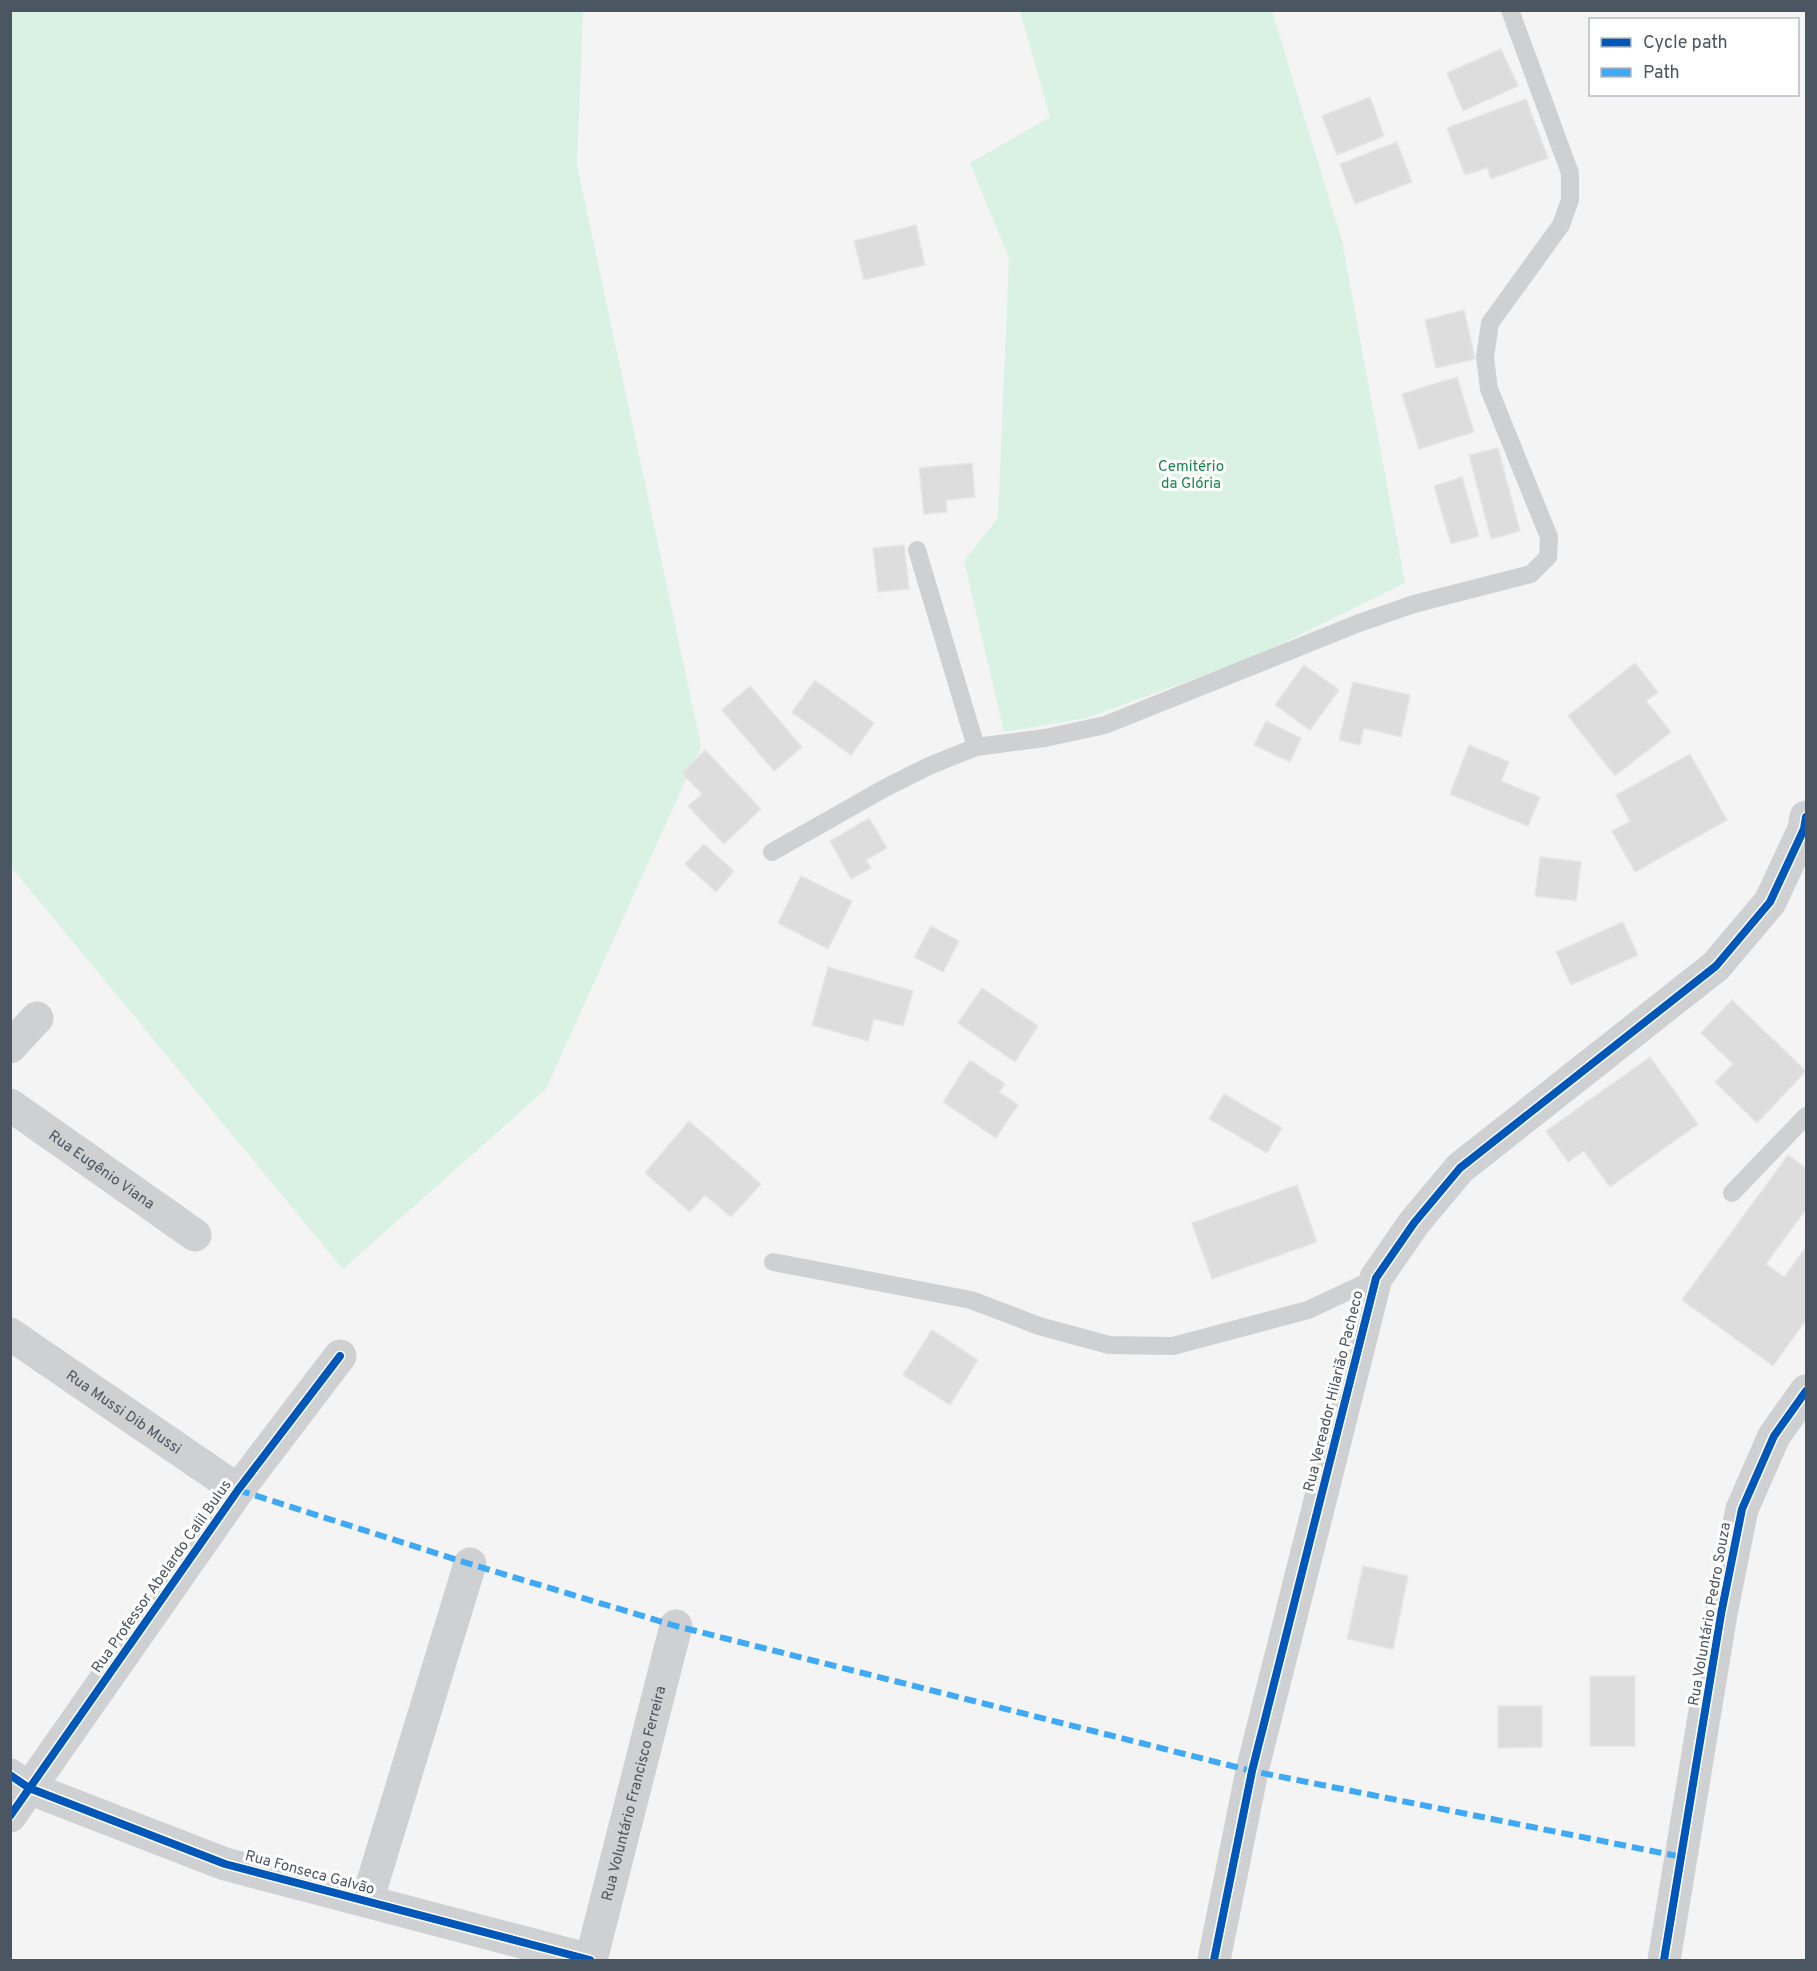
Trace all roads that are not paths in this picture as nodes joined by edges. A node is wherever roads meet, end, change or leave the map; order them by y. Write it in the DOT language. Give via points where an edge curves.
graph roads {
  1 [pos="1510,10"];
  2 [pos="917,550"];
  3 [pos="976,747"];
  4 [pos="1806,817"];
  5 [pos="772,852"];
  6 [pos="37,1018"];
  7 [pos="10,1047"];
  8 [pos="10,1105"];
  9 [pos="1806,1116"];
  10 [pos="1732,1193"];
  11 [pos="195,1234"];
  12 [pos="773,1263"];
  13 [pos="1376,1278"];
  14 [pos="10,1334"];
  15 [pos="340,1356"];
  16 [pos="1806,1391"];
  17 [pos="238,1490"];
  18 [pos="470,1563"];
  19 [pos="676,1626"];
  20 [pos="20,1781"];
  21 [pos="10,1816"];
  22 [pos="367,1901"];
  23 [pos="590,1960"];
  24 [pos="1214,1960"];
  25 [pos="1664,1960"];
  1 -- 3 [label="lane" via="1570,173 1570,200 1561,225 1490,323 1485,357 1490,389 1549,537 1548,557 1531,574 1414,604 1359,623 1105,725"];
  2 -- 3 [label="lane"];
  3 -- 5 [label="lane" via="885,788"];
  4 -- 13 [label="street, Rua Vereador Hilarião Pacheco" via="1770,902 1716,966 1460,1168 1414,1223"];
  6 -- 7 [label="street"];
  8 -- 11 [label="street, Rua Eugênio Viana"];
  9 -- 10 [label="lane"];
  12 -- 13 [label="lane" via="971,1300 1039,1326 1109,1345 1173,1346 1308,1310"];
  13 -- 24 [label="street, Rua Vereador Hilarião Pacheco" via="1252,1771"];
  14 -- 17 [label="street, Rua Mussi Dib Mussi"];
  15 -- 17 [label="street, Rua Professor Abelardo Calil Bulus"];
  16 -- 25 [label="street, Rua Voluntário Pedro Souza" via="1774,1436 1742,1509"];
  17 -- 20 [label="street, Rua Professor Abelardo Calil Bulus"];
  18 -- 22 [label="street, Rua Fonseca Galvão"];
  19 -- 23 [label="street, Rua Voluntário Francisco Ferreira"];
  20 -- 21 [label="street, Rua Professor Abelardo Calil Bulus"];
  20 -- 22 [label="street, Rua Fonseca Galvão" via="225,1864"];
  22 -- 23 [label="street, Rua Fonseca Galvão"];
}
